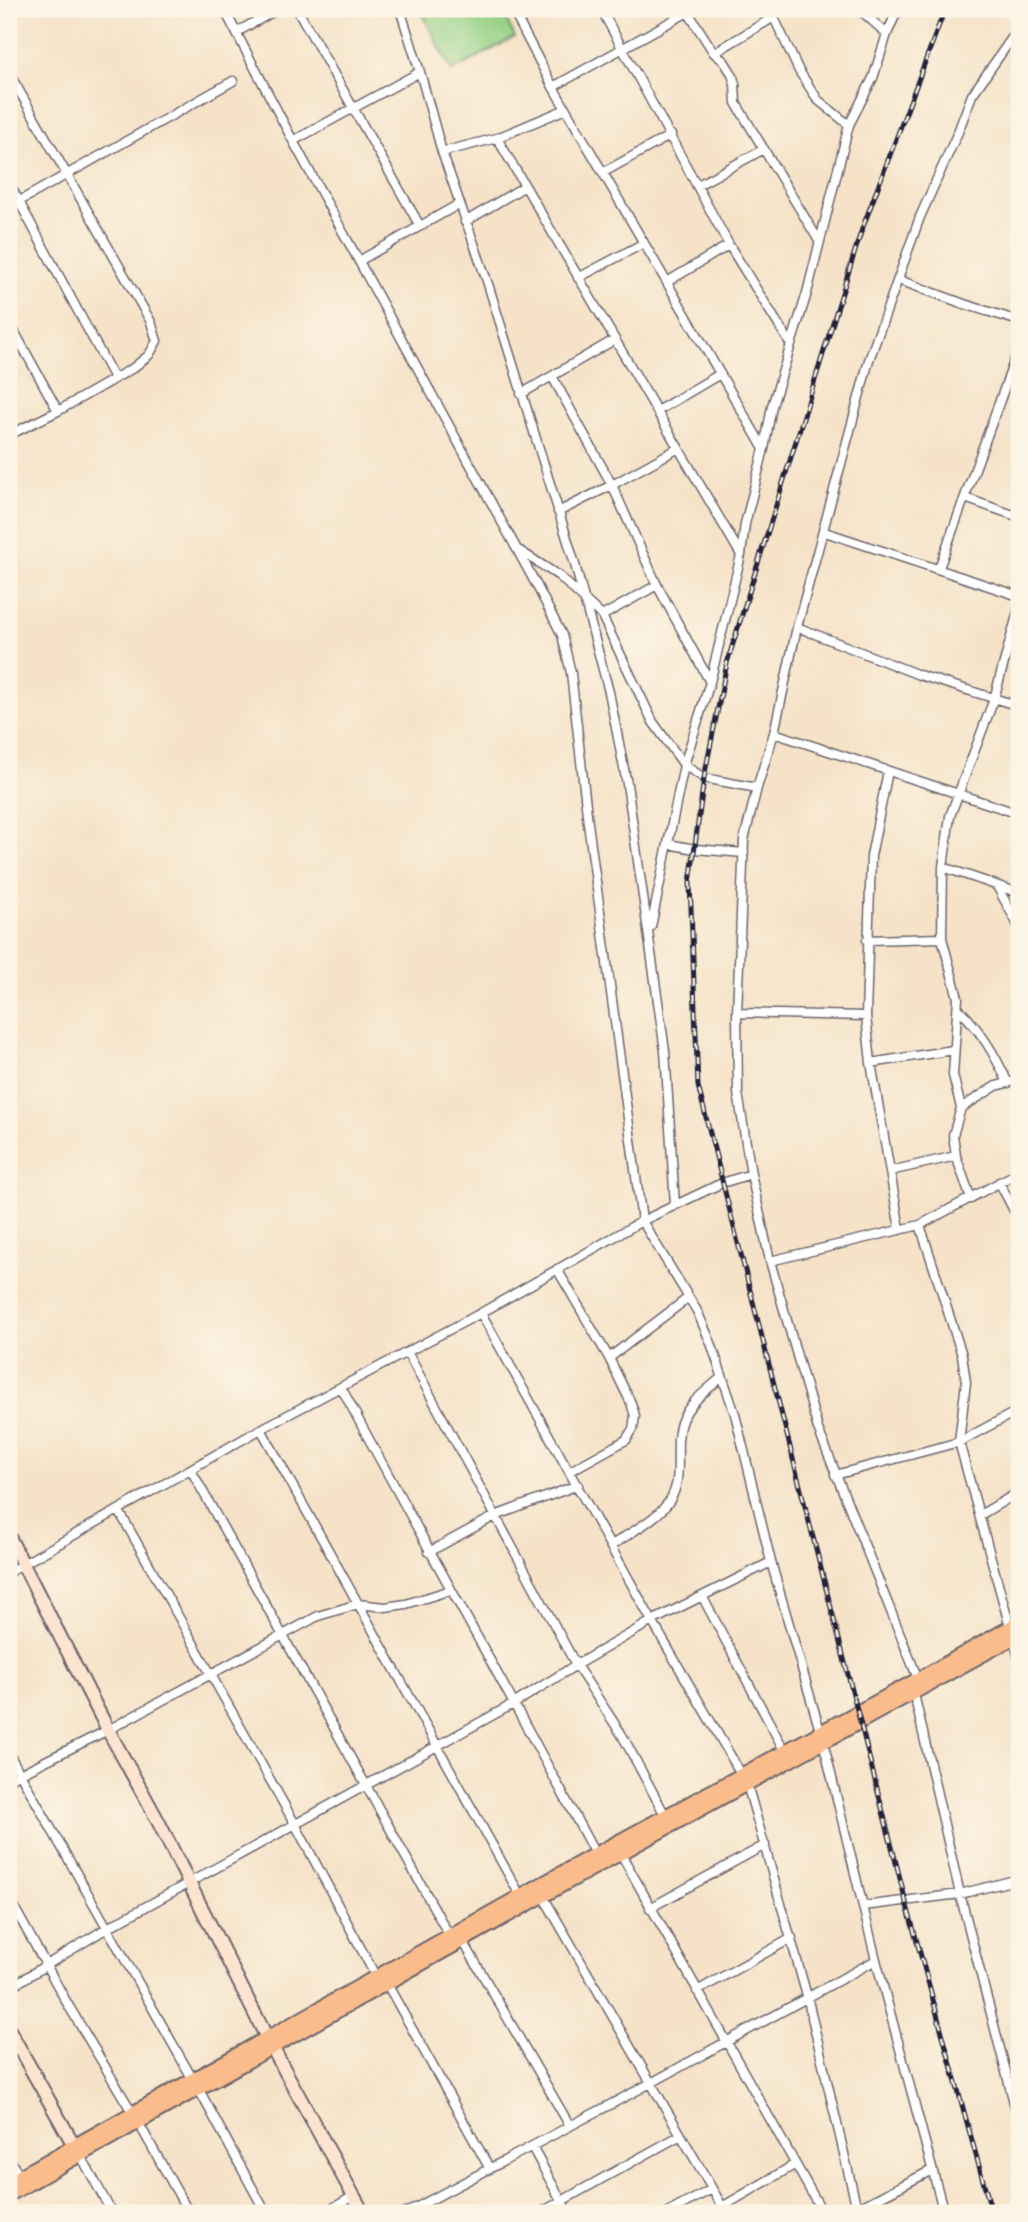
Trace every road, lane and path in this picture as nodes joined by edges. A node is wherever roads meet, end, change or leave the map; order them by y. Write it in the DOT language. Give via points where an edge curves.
graph roads {
  1 [pos="225,9"];
  2 [pos="278,9"];
  3 [pos="297,9"];
  4 [pos="400,9"];
  5 [pos="512,9"];
  6 [pos="601,9"];
  7 [pos="859,9"];
  8 [pos="898,9"];
  9 [pos="1019,9"];
  10 [pos="687,10"];
  11 [pos="772,13"];
  12 [pos="237,32"];
  13 [pos="887,34"];
  14 [pos="1016,36"];
  15 [pos="623,50"];
  16 [pos="714,53"];
  17 [pos="420,72"];
  18 [pos="9,73"];
  19 [pos="233,81"];
  20 [pos="553,87"];
  21 [pos="353,108"];
  22 [pos="565,108"];
  23 [pos="849,125"];
  24 [pos="671,135"];
  25 [pos="497,138"];
  26 [pos="293,141"];
  27 [pos="764,149"];
  28 [pos="442,152"];
  29 [pos="604,172"];
  30 [pos="67,173"];
  31 [pos="9,183"];
  32 [pos="698,185"];
  33 [pos="525,186"];
  34 [pos="19,201"];
  35 [pos="460,204"];
  36 [pos="9,207"];
  37 [pos="464,222"];
  38 [pos="419,226"];
  39 [pos="819,241"];
  40 [pos="644,243"];
  41 [pos="729,245"];
  42 [pos="359,261"];
  43 [pos="578,278"];
  44 [pos="899,280"];
  45 [pos="667,282"];
  46 [pos="1019,321"];
  47 [pos="9,322"];
  48 [pos="614,340"];
  49 [pos="791,345"];
  50 [pos="1019,348"];
  51 [pos="720,374"];
  52 [pos="552,376"];
  53 [pos="114,378"];
  54 [pos="521,394"];
  55 [pos="58,411"];
  56 [pos="657,411"];
  57 [pos="9,435"];
  58 [pos="677,449"];
  59 [pos="764,449"];
  60 [pos="612,485"];
  61 [pos="965,498"];
  62 [pos="558,512"];
  63 [pos="1019,517"];
  64 [pos="825,532"];
  65 [pos="517,549"];
  66 [pos="741,555"];
  67 [pos="939,568"];
  68 [pos="657,585"];
  69 [pos="1019,596"];
  70 [pos="585,602"];
  71 [pos="1019,608"];
  72 [pos="602,616"];
  73 [pos="797,627"];
  74 [pos="710,682"];
  75 [pos="995,699"];
  76 [pos="1019,706"];
  77 [pos="774,733"];
  78 [pos="684,765"];
  79 [pos="888,771"];
  80 [pos="757,788"];
  81 [pos="957,794"];
  82 [pos="1019,814"];
  83 [pos="668,844"];
  84 [pos="744,853"];
  85 [pos="943,867"];
  86 [pos="997,886"];
  87 [pos="1019,893"];
  88 [pos="1019,927"];
  89 [pos="650,933"];
  90 [pos="942,939"];
  91 [pos="867,940"];
  92 [pos="958,1008"];
  93 [pos="737,1013"];
  94 [pos="866,1016"];
  95 [pos="953,1050"];
  96 [pos="871,1063"];
  97 [pos="1019,1080"];
  98 [pos="1008,1083"];
  99 [pos="961,1108"];
  100 [pos="957,1156"];
  101 [pos="890,1171"];
  102 [pos="1019,1172"];
  103 [pos="751,1174"];
  104 [pos="999,1182"];
  105 [pos="971,1199"];
  106 [pos="675,1205"];
  107 [pos="1019,1220"];
  108 [pos="642,1221"];
  109 [pos="920,1225"];
  110 [pos="900,1229"];
  111 [pos="770,1261"];
  112 [pos="557,1269"];
  113 [pos="688,1298"];
  114 [pos="481,1313"];
  115 [pos="407,1352"];
  116 [pos="609,1358"];
  117 [pos="722,1377"];
  118 [pos="341,1387"];
  119 [pos="1019,1409"];
  120 [pos="261,1429"];
  121 [pos="959,1442"];
  122 [pos="191,1470"];
  123 [pos="570,1471"];
  124 [pos="835,1475"];
  125 [pos="578,1485"];
  126 [pos="1019,1492"];
  127 [pos="119,1511"];
  128 [pos="980,1515"];
  129 [pos="495,1516"];
  130 [pos="9,1536"];
  131 [pos="611,1546"];
  132 [pos="429,1552"];
  133 [pos="771,1562"];
  134 [pos="23,1564"];
  135 [pos="9,1572"];
  136 [pos="451,1590"];
  137 [pos="702,1596"];
  138 [pos="358,1604"];
  139 [pos="652,1621"];
  140 [pos="1015,1631"];
  141 [pos="283,1634"];
  142 [pos="1019,1658"];
  143 [pos="576,1665"];
  144 [pos="210,1675"];
  145 [pos="918,1679"];
  146 [pos="914,1694"];
  147 [pos="515,1703"];
  148 [pos="108,1730"];
  149 [pos="821,1736"];
  150 [pos="437,1746"];
  151 [pos="784,1750"];
  152 [pos="9,1754"];
  153 [pos="19,1773"];
  154 [pos="744,1778"];
  155 [pos="9,1779"];
  156 [pos="366,1787"];
  157 [pos="665,1815"];
  158 [pos="295,1824"];
  159 [pos="765,1845"];
  160 [pos="595,1854"];
  161 [pos="621,1854"];
  162 [pos="1019,1879"];
  163 [pos="190,1884"];
  164 [pos="960,1894"];
  165 [pos="520,1895"];
  166 [pos="543,1896"];
  167 [pos="9,1898"];
  168 [pos="863,1906"];
  169 [pos="650,1908"];
  170 [pos="107,1928"];
  171 [pos="449,1935"];
  172 [pos="792,1938"];
  173 [pos="463,1941"];
  174 [pos="876,1960"];
  175 [pos="47,1966"];
  176 [pos="381,1980"];
  177 [pos="9,1988"];
  178 [pos="697,1991"];
  179 [pos="807,1996"];
  180 [pos="9,2030"];
  181 [pos="270,2042"];
  182 [pos="725,2042"];
  183 [pos="195,2083"];
  184 [pos="651,2084"];
  185 [pos="135,2117"];
  186 [pos="1019,2119"];
  187 [pos="570,2126"];
  188 [pos="681,2135"];
  189 [pos="532,2147"];
  190 [pos="77,2150"];
  191 [pos="9,2158"];
  192 [pos="794,2165"];
  193 [pos="489,2169"];
  194 [pos="932,2170"];
  195 [pos="14,2179"];
  196 [pos="712,2189"];
  197 [pos="9,2195"];
  198 [pos="354,2196"];
  199 [pos="562,2202"];
  200 [pos="724,2210"];
  201 [pos="853,2211"];
  202 [pos="112,2213"];
  203 [pos="189,2213"];
  204 [pos="266,2213"];
  205 [pos="324,2213"];
  206 [pos="363,2213"];
  207 [pos="406,2213"];
  208 [pos="540,2213"];
  209 [pos="568,2213"];
  210 [pos="667,2213"];
  211 [pos="823,2213"];
  212 [pos="944,2213"];
  1 -- 12 [label="street"];
  2 -- 12 [label="street"];
  3 -- 21 [label="street"];
  4 -- 17 [label="street"];
  5 -- 20 [label="street"];
  6 -- 15 [label="street"];
  7 -- 13 [label="street"];
  8 -- 13 [label="street"];
  9 -- 14 [label="street"];
  10 -- 15 [label="street"];
  10 -- 16 [label="street"];
  11 -- 16 [label="street"];
  11 -- 23 [label="street" via="818,100"];
  12 -- 26 [label="street"];
  13 -- 23 [label="street" via="873,78"];
  14 -- 44 [label="street" via="972,95 919,217"];
  15 -- 20 [label="street"];
  15 -- 24 [label="street"];
  16 -- 27 [label="street" via="732,74 736,103"];
  17 -- 21 [label="street"];
  17 -- 28 [label="street"];
  18 -- 30 [label="street"];
  19 -- 30 [label="street"];
  20 -- 22 [label="street"];
  21 -- 26 [label="street"];
  21 -- 38 [label="street"];
  22 -- 25 [label="street"];
  22 -- 29 [label="street"];
  23 -- 39 [label="street"];
  24 -- 29 [label="street"];
  24 -- 32 [label="street"];
  25 -- 28 [label="street"];
  25 -- 33 [label="street"];
  26 -- 42 [label="street"];
  27 -- 32 [label="street"];
  27 -- 39 [label="street"];
  28 -- 35 [label="street"];
  29 -- 40 [label="street"];
  30 -- 34 [label="street"];
  30 -- 53 [label="street" via="151,322 157,341 149,355"];
  31 -- 34 [label="street"];
  32 -- 41 [label="street"];
  33 -- 37 [label="street"];
  33 -- 43 [label="street"];
  34 -- 36 [label="street"];
  34 -- 53 [label="street"];
  35 -- 37 [label="street"];
  35 -- 38 [label="street"];
  37 -- 54 [label="street"];
  38 -- 42 [label="street"];
  39 -- 49 [label="street"];
  40 -- 43 [label="street"];
  40 -- 45 [label="street"];
  41 -- 45 [label="street"];
  41 -- 49 [label="street"];
  42 -- 65 [label="street"];
  43 -- 48 [label="street"];
  44 -- 46 [label="street"];
  44 -- 64 [label="street" via="869,360"];
  45 -- 51 [label="street"];
  47 -- 55 [label="street"];
  48 -- 52 [label="street"];
  48 -- 56 [label="street"];
  49 -- 59 [label="street"];
  50 -- 61 [label="street"];
  51 -- 56 [label="street"];
  51 -- 59 [label="street"];
  52 -- 54 [label="street"];
  52 -- 60 [label="street"];
  53 -- 55 [label="street"];
  54 -- 62 [label="street"];
  55 -- 57 [label="street"];
  56 -- 58 [label="street"];
  58 -- 60 [label="street"];
  58 -- 66 [label="street"];
  59 -- 66 [label="street"];
  60 -- 62 [label="street"];
  60 -- 68 [label="street"];
  61 -- 63 [label="street"];
  61 -- 67 [label="street"];
  62 -- 70 [label="street"];
  64 -- 67 [label="street"];
  64 -- 73 [label="street"];
  65 -- 70 [label="street" via="559,576"];
  65 -- 108 [label="street" via="562,635 569,664"];
  66 -- 74 [label="street"];
  67 -- 69 [label="street"];
  68 -- 72 [label="street"];
  68 -- 74 [label="street"];
  70 -- 72 [label="street"];
  70 -- 89 [label="street" via="609,692"];
  71 -- 75 [label="street"];
  72 -- 78 [label="street" via="653,722"];
  73 -- 75 [label="street"];
  73 -- 77 [label="street"];
  74 -- 78 [label="street"];
  75 -- 76 [label="street"];
  75 -- 81 [label="street"];
  77 -- 79 [label="street"];
  77 -- 80 [label="street"];
  78 -- 80 [label="street" via="704,778"];
  78 -- 83 [label="street"];
  79 -- 81 [label="street"];
  79 -- 91 [label="street" via="871,856"];
  80 -- 84 [label="street"];
  81 -- 82 [label="street"];
  81 -- 85 [label="street"];
  83 -- 84 [label="street"];
  83 -- 89 [label="street"];
  84 -- 93 [label="street"];
  85 -- 86 [label="street"];
  85 -- 90 [label="street"];
  86 -- 87 [label="street"];
  86 -- 88 [label="street"];
  89 -- 106 [label="street" via="665,1051"];
  90 -- 91 [label="street"];
  90 -- 92 [label="street"];
  91 -- 94 [label="street"];
  92 -- 95 [label="street"];
  92 -- 98 [label="street" via="985,1037"];
  93 -- 94 [label="street"];
  93 -- 103 [label="street" via="738,1093"];
  94 -- 96 [label="street"];
  95 -- 96 [label="street"];
  95 -- 99 [label="street"];
  96 -- 101 [label="street"];
  97 -- 98 [label="street"];
  98 -- 99 [label="street"];
  99 -- 100 [label="street" via="953,1128"];
  100 -- 101 [label="street"];
  100 -- 105 [label="street"];
  101 -- 110 [label="street"];
  102 -- 104 [label="street"];
  103 -- 106 [label="street" via="722,1182"];
  103 -- 111 [label="street"];
  104 -- 105 [label="street"];
  104 -- 107 [label="street"];
  105 -- 109 [label="street"];
  106 -- 108 [label="street"];
  108 -- 112 [label="street"];
  108 -- 113 [label="street"];
  109 -- 110 [label="street"];
  109 -- 121 [label="street" via="962,1355 966,1382"];
  110 -- 111 [label="street"];
  111 -- 124 [label="street"];
  112 -- 114 [label="street"];
  112 -- 116 [label="street"];
  113 -- 116 [label="street"];
  113 -- 117 [label="street"];
  114 -- 115 [label="street"];
  114 -- 123 [label="street"];
  115 -- 118 [label="street"];
  115 -- 129 [label="street"];
  116 -- 123 [label="street" via="634,1409 633,1429 621,1444"];
  117 -- 131 [label="street" via="691,1405 681,1422 671,1499"];
  117 -- 133 [label="street" via="741,1435"];
  118 -- 120 [label="street"];
  118 -- 132 [label="street"];
  119 -- 121 [label="street"];
  120 -- 122 [label="street"];
  120 -- 138 [label="street"];
  121 -- 124 [label="street"];
  121 -- 128 [label="street"];
  122 -- 127 [label="street"];
  122 -- 141 [label="street"];
  123 -- 125 [label="street"];
  124 -- 145 [label="street"];
  125 -- 129 [label="street"];
  125 -- 131 [label="street"];
  126 -- 128 [label="street"];
  127 -- 134 [label="street"];
  127 -- 144 [label="street"];
  128 -- 140 [label="street"];
  129 -- 132 [label="street"];
  129 -- 143 [label="street"];
  130 -- 134 [label="street"];
  131 -- 139 [label="street"];
  132 -- 136 [label="street"];
  133 -- 137 [label="street"];
  133 -- 149 [label="street"];
  134 -- 135 [label="street"];
  134 -- 148 [label="street"];
  136 -- 138 [label="street" via="406,1604"];
  136 -- 147 [label="street"];
  137 -- 139 [label="street"];
  137 -- 151 [label="street"];
  138 -- 141 [label="street" via="318,1616"];
  138 -- 150 [label="street"];
  139 -- 143 [label="street"];
  139 -- 154 [label="street"];
  140 -- 142 [label="street"];
  140 -- 145 [label="main road"];
  140 -- 146 [label="main road"];
  141 -- 144 [label="street"];
  141 -- 156 [label="street"];
  143 -- 147 [label="street"];
  143 -- 157 [label="street" via="622,1735"];
  144 -- 148 [label="street"];
  144 -- 158 [label="street"];
  145 -- 149 [label="main road"];
  146 -- 149 [label="main road"];
  146 -- 164 [label="street"];
  147 -- 150 [label="street"];
  147 -- 160 [label="street"];
  148 -- 153 [label="street"];
  148 -- 163 [label="street"];
  149 -- 151 [label="main road"];
  149 -- 154 [label="main road"];
  149 -- 168 [label="street"];
  150 -- 156 [label="street"];
  150 -- 165 [label="street"];
  151 -- 154 [label="main road"];
  152 -- 153 [label="street"];
  153 -- 155 [label="street"];
  153 -- 170 [label="street"];
  154 -- 157 [label="main road"];
  154 -- 159 [label="street"];
  154 -- 161 [label="main road"];
  156 -- 158 [label="street"];
  156 -- 171 [label="street"];
  157 -- 160 [label="main road"];
  158 -- 163 [label="street"];
  158 -- 176 [label="street"];
  159 -- 169 [label="street"];
  159 -- 172 [label="street"];
  160 -- 165 [label="main road"];
  161 -- 166 [label="main road"];
  161 -- 169 [label="street"];
  162 -- 164 [label="street"];
  163 -- 170 [label="street"];
  163 -- 181 [label="street"];
  164 -- 168 [label="street"];
  164 -- 186 [label="street"];
  165 -- 171 [label="main road"];
  166 -- 173 [label="main road"];
  166 -- 184 [label="street"];
  167 -- 175 [label="street"];
  168 -- 174 [label="street"];
  169 -- 178 [label="street"];
  170 -- 175 [label="street"];
  170 -- 183 [label="street"];
  171 -- 176 [label="main road"];
  172 -- 178 [label="street"];
  172 -- 179 [label="street"];
  173 -- 176 [label="main road"];
  173 -- 187 [label="street"];
  174 -- 179 [label="street"];
  174 -- 194 [label="street"];
  175 -- 177 [label="street"];
  175 -- 185 [label="street"];
  176 -- 181 [label="main road"];
  176 -- 193 [label="street"];
  178 -- 182 [label="street"];
  179 -- 182 [label="street"];
  179 -- 201 [label="street"];
  180 -- 190 [label="street"];
  181 -- 183 [label="main road"];
  181 -- 198 [label="street"];
  182 -- 184 [label="street"];
  182 -- 192 [label="street"];
  183 -- 185 [label="main road"];
  183 -- 204 [label="street"];
  184 -- 187 [label="street"];
  184 -- 188 [label="street"];
  185 -- 190 [label="main road"];
  185 -- 203 [label="street"];
  187 -- 189 [label="street"];
  188 -- 196 [label="street"];
  188 -- 199 [label="street"];
  189 -- 193 [label="street"];
  189 -- 199 [label="street"];
  190 -- 195 [label="main road"];
  190 -- 197 [label="main road"];
  190 -- 202 [label="street"];
  191 -- 195 [label="street"];
  192 -- 200 [label="street"];
  192 -- 211 [label="street"];
  193 -- 207 [label="street"];
  194 -- 201 [label="street"];
  194 -- 212 [label="street"];
  196 -- 200 [label="street"];
  196 -- 210 [label="street"];
  198 -- 205 [label="street"];
  198 -- 206 [label="street"];
  199 -- 208 [label="street"];
  199 -- 209 [label="street"];
}
